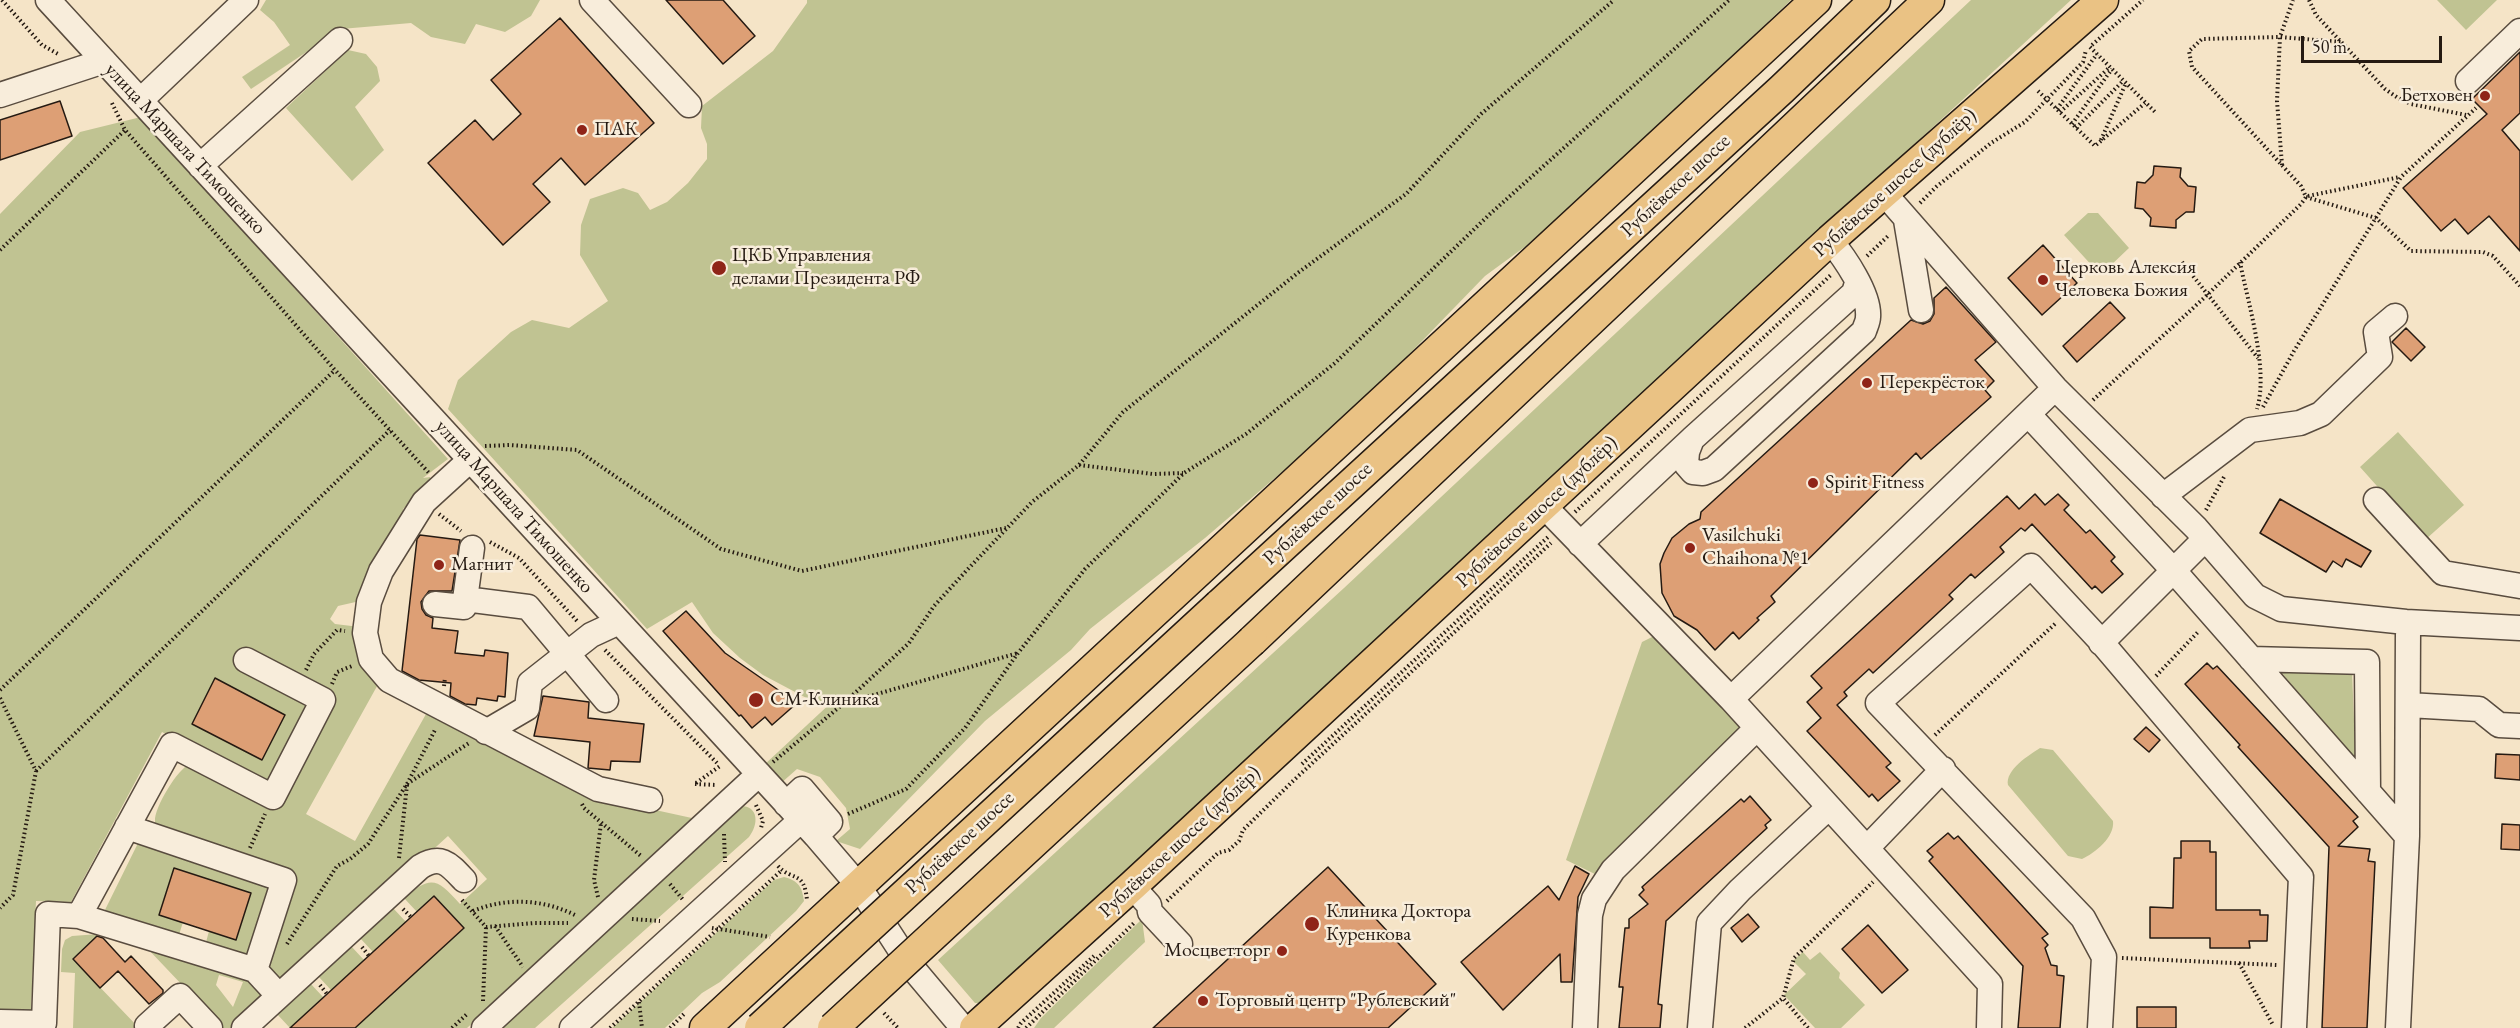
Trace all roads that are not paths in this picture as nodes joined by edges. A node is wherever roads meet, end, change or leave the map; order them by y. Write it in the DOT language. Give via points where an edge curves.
graph roads {
  1 [pos="48,0"];
  2 [pos="246,0"];
  3 [pos="592,0"];
  4 [pos="1816,0"];
  5 [pos="1875,0"];
  6 [pos="1929,0"];
  7 [pos="2103,0"];
  8 [pos="2520,31"];
  9 [pos="340,40"];
  10 [pos="94,64"];
  11 [pos="2468,81"];
  12 [pos="0,95"];
  13 [pos="141,100"];
  14 [pos="688,105"];
  15 [pos="200,166"];
  16 [pos="1896,208"];
  17 [pos="1839,250"];
  18 [pos="1857,283"];
  19 [pos="1921,310"];
  20 [pos="2395,316"];
  21 [pos="2055,388"];
  22 [pos="2028,414"];
  23 [pos="1692,439"];
  24 [pos="474,453"];
  25 [pos="2163,496"];
  26 [pos="2376,500"];
  27 [pos="1553,515"];
  28 [pos="2200,533"];
  29 [pos="473,540"];
  30 [pos="1580,544"];
  31 [pos="2174,571"];
  32 [pos="2520,586"];
  33 [pos="465,599"];
  34 [pos="435,604"];
  35 [pos="619,622"];
  36 [pos="2406,622"];
  37 [pos="2520,628"];
  38 [pos="2101,643"];
  39 [pos="568,654"];
  40 [pos="2251,659"];
  41 [pos="246,660"];
  42 [pos="1731,699"];
  43 [pos="606,700"];
  44 [pos="2408,705"];
  45 [pos="2520,726"];
  46 [pos="1757,728"];
  47 [pos="486,732"];
  48 [pos="1943,770"];
  49 [pos="751,782"];
  50 [pos="2368,792"];
  51 [pos="650,800"];
  52 [pos="1829,807"];
  53 [pos="808,821"];
  54 [pos="127,827"];
  55 [pos="2407,836"];
  56 [pos="1867,848"];
  57 [pos="858,885"];
  58 [pos="1132,886"];
  59 [pos="461,888"];
  60 [pos="79,916"];
  61 [pos="886,927"];
  62 [pos="942,936"];
  63 [pos="1180,944"];
  64 [pos="910,965"];
  65 [pos="832,978"];
  66 [pos="266,982"];
  67 [pos="485,1017"];
  68 [pos="0,1022"];
  69 [pos="149,1028"];
  70 [pos="210,1028"];
  71 [pos="244,1028"];
  72 [pos="572,1028"];
  73 [pos="705,1028"];
  74 [pos="760,1028"];
  75 [pos="832,1028"];
  76 [pos="963,1028"];
  77 [pos="975,1028"];
  78 [pos="1585,1028"];
  79 [pos="1700,1028"];
  80 [pos="1989,1028"];
  81 [pos="2100,1028"];
  82 [pos="2294,1028"];
  83 [pos="2398,1028"];
  1 -- 10 [label="street, улица Маршала Тимошенко"];
  2 -- 13 [label="street"];
  3 -- 14 [label="street"];
  4 -- 57 [label="main road"];
  5 -- 74 [label="main road, Рублёвское шоссе, bridge"];
  6 -- 75 [label="main road, Рублёвское шоссе, bridge" via="1252,641"];
  7 -- 16 [label="main road, Рублёвское шоссе (дублёр)"];
  8 -- 11 [label="street"];
  9 -- 15 [label="street"];
  10 -- 12 [label="street"];
  10 -- 13 [label="street, улица Маршала Тимошенко"];
  13 -- 15 [label="street, улица Маршала Тимошенко"];
  15 -- 24 [label="street, улица Маршала Тимошенко"];
  16 -- 17 [label="main road, Рублёвское шоссе (дублёр)"];
  16 -- 19 [label="street"];
  16 -- 21 [label="street"];
  17 -- 18 [label="street"];
  17 -- 27 [label="main road, Рублёвское шоссе (дублёр)"];
  18 -- 23 [label="street" via="1854,293"];
  18 -- 23 [label="street" via="1868,317 1864,331 1714,469 1703,474 1693,472 1686,464"];
  20 -- 25 [label="street" via="2376,332 2380,357 2321,414 2300,423 2250,430"];
  21 -- 22 [label="street"];
  21 -- 25 [label="street"];
  22 -- 31 [label="street"];
  22 -- 42 [label="street"];
  23 -- 30 [label="street"];
  24 -- 35 [label="street, улица Маршала Тимошенко"];
  24 -- 47 [label="street" via="433,494 381,571 369,602 364,633 370,658 389,680"];
  25 -- 28 [label="street"];
  26 -- 32 [label="street" via="2443,573"];
  27 -- 30 [label="street"];
  27 -- 58 [label="main road, Рублёвское шоссе (дублёр)"];
  28 -- 31 [label="street"];
  28 -- 36 [label="street" via="2255,596 2281,609"];
  29 -- 33 [label="street"];
  30 -- 42 [label="street"];
  31 -- 38 [label="street"];
  31 -- 40 [label="street"];
  33 -- 34 [label="street" via="464,607"];
  33 -- 39 [label="street" via="528,607"];
  35 -- 39 [label="street" via="591,635"];
  35 -- 49 [label="street, улица Маршала Тимошенко"];
  36 -- 37 [label="street"];
  36 -- 44 [label="street"];
  38 -- 48 [label="street" via="2031,566 1878,703"];
  38 -- 82 [label="street" via="2301,877"];
  39 -- 43 [label="street"];
  39 -- 47 [label="street" via="530,683 527,708"];
  40 -- 50 [label="street"];
  40 -- 50 [label="street" via="2367,662"];
  41 -- 54 [label="street" via="323,700 273,797 172,745"];
  42 -- 46 [label="street"];
  44 -- 45 [label="street" via="2479,709 2499,725"];
  44 -- 55 [label="street"];
  46 -- 52 [label="street"];
  46 -- 78 [label="street" via="1613,870 1594,899"];
  47 -- 51 [label="street" via="598,789"];
  48 -- 56 [label="street"];
  48 -- 81 [label="street" via="2083,918 2104,957"];
  49 -- 53 [label="street, улица Маршала Тимошенко"];
  49 -- 67 [label="street" via="589,920"];
  50 -- 55 [label="street"];
  52 -- 56 [label="street"];
  52 -- 79 [label="street" via="1709,923"];
  53 -- 57 [label="street, улица Маршала Тимошенко"];
  53 -- 72 [label="street"];
  54 -- 60 [label="street"];
  54 -- 66 [label="street" via="284,880"];
  55 -- 83 [label="street"];
  56 -- 80 [label="street" via="1990,984"];
  57 -- 61 [label="street, улица Маршала Тимошенко"];
  57 -- 73 [label="main road"];
  58 -- 63 [label="street"];
  58 -- 77 [label="main road, Рублёвское шоссе (дублёр)"];
  59 -- 66 [label="street" via="450,865 430,861"];
  60 -- 66 [label="street"];
  60 -- 68 [label="street" via="48,914 44,1023"];
  61 -- 64 [label="street, улица Маршала Тимошенко"];
  61 -- 65 [label="street"];
  62 -- 64 [label="street"];
  64 -- 76 [label="street, улица Маршала Тимошенко"];
  66 -- 71 [label="street"];
  69 -- 70 [label="street" via="180,996"];
}
